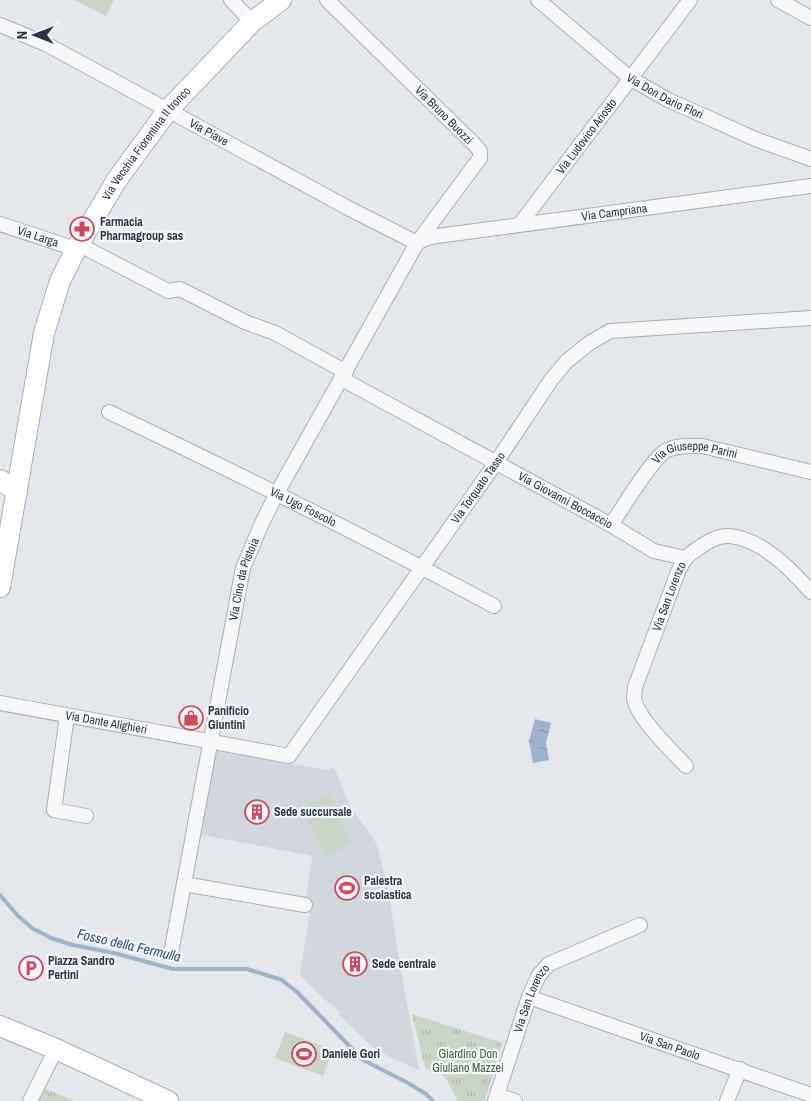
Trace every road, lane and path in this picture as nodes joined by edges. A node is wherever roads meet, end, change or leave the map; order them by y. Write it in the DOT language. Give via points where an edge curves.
graph roads {
  1 [pos="231,0"];
  2 [pos="281,0"];
  3 [pos="327,0"];
  4 [pos="538,0"];
  5 [pos="690,0"];
  6 [pos="778,0"];
  7 [pos="811,18"];
  8 [pos="252,22"];
  9 [pos="0,25"];
  10 [pos="630,78"];
  11 [pos="168,110"];
  12 [pos="811,159"];
  13 [pos="811,186"];
  14 [pos="0,224"];
  15 [pos="520,224"];
  16 [pos="417,243"];
  17 [pos="77,247"];
  18 [pos="811,318"];
  19 [pos="344,375"];
  20 [pos="109,412"];
  21 [pos="495,464"];
  22 [pos="811,472"];
  23 [pos="0,480"];
  24 [pos="17,491"];
  25 [pos="278,493"];
  26 [pos="611,525"];
  27 [pos="685,558"];
  28 [pos="422,567"];
  29 [pos="0,587"];
  30 [pos="811,592"];
  31 [pos="494,606"];
  32 [pos="0,703"];
  33 [pos="67,716"];
  34 [pos="211,742"];
  35 [pos="686,766"];
  36 [pos="86,816"];
  37 [pos="184,884"];
  38 [pos="305,905"];
  39 [pos="640,925"];
  40 [pos="171,953"];
  41 [pos="529,997"];
  42 [pos="0,1026"];
  43 [pos="56,1049"];
  44 [pos="740,1069"];
  45 [pos="811,1095"];
  46 [pos="496,1098"];
  47 [pos="30,1101"];
  48 [pos="168,1101"];
  49 [pos="515,1101"];
  50 [pos="727,1101"];
  1 -- 8 [label="street"];
  2 -- 8 [label="street, Via Vecchia Fiorentina II tronco"];
  3 -- 16 [label="street, Via Bruno Buozzi" via="480,151 480,158"];
  4 -- 10 [label="street, Via Don Dario Flori"];
  5 -- 10 [label="street, Via Ludovico Ariosto"];
  6 -- 7 [label="street"];
  8 -- 11 [label="street, Via Vecchia Fiorentina II tronco"];
  9 -- 11 [label="street, Via Piave" via="46,44"];
  10 -- 12 [label="street, Via Don Dario Flori" via="668,100 755,139"];
  10 -- 15 [label="street, Via Ludovico Ariosto"];
  11 -- 16 [label="street, Via Piave"];
  11 -- 17 [label="street, Via Vecchia Fiorentina II tronco" via="116,181"];
  13 -- 15 [label="street, Via Campriana"];
  14 -- 17 [label="street, Via Larga"];
  15 -- 16 [label="street, Via Campriana" via="430,236"];
  16 -- 19 [label="street, Via Cino da Pistoia"];
  17 -- 19 [label="street, Via Larga" via="168,291 180,289 245,322 275,333"];
  17 -- 24 [label="street, Via Vecchia Fiorentina II tronco" via="60,282 44,333"];
  18 -- 21 [label="street, Via Torquato Tasso" via="610,331 566,362"];
  19 -- 21 [label="street, Via Giovanni Boccaccio"];
  19 -- 25 [label="street, Via Cino da Pistoia"];
  20 -- 25 [label="street, Via Ugo Foscolo"];
  21 -- 26 [label="street, Via Giovanni Boccaccio"];
  21 -- 28 [label="street, Via Torquato Tasso"];
  22 -- 26 [label="street, Via Giuseppe Parini" via="702,446 666,450"];
  23 -- 24 [label="street"];
  24 -- 29 [label="street, Via Vecchia Fiorentina II tronco"];
  25 -- 28 [label="street, Via Ugo Foscolo"];
  25 -- 34 [label="street, Via Cino da Pistoia" via="244,568"];
  26 -- 27 [label="street, Via Giovanni Boccaccio" via="654,551"];
  27 -- 30 [label="street, Via San Lorenzo" via="717,538 738,538 770,554"];
  27 -- 35 [label="street, Via San Lorenzo" via="634,698 647,722"];
  28 -- 31 [label="street, Via Ugo Foscolo"];
  28 -- 34 [label="street, Via Torquato Tasso" via="289,756"];
  32 -- 33 [label="street, Via Dante Alighieri"];
  33 -- 34 [label="street, Via Dante Alighieri"];
  33 -- 36 [label="street" via="54,810"];
  34 -- 37 [label="street, Via Cino da Pistoia"];
  37 -- 38 [label="street"];
  37 -- 40 [label="street, Via Cino da Pistoia"];
  39 -- 41 [label="street, Via San Lorenzo" via="549,964 539,975"];
  41 -- 44 [label="street, Via San Paolo"];
  41 -- 46 [label="street, Via San Lorenzo"];
  42 -- 43 [label="street"];
  43 -- 47 [label="street"];
  43 -- 48 [label="street"];
  44 -- 45 [label="street, Via San Paolo"];
  44 -- 50 [label="street"];
  46 -- 49 [label="street"];
}
